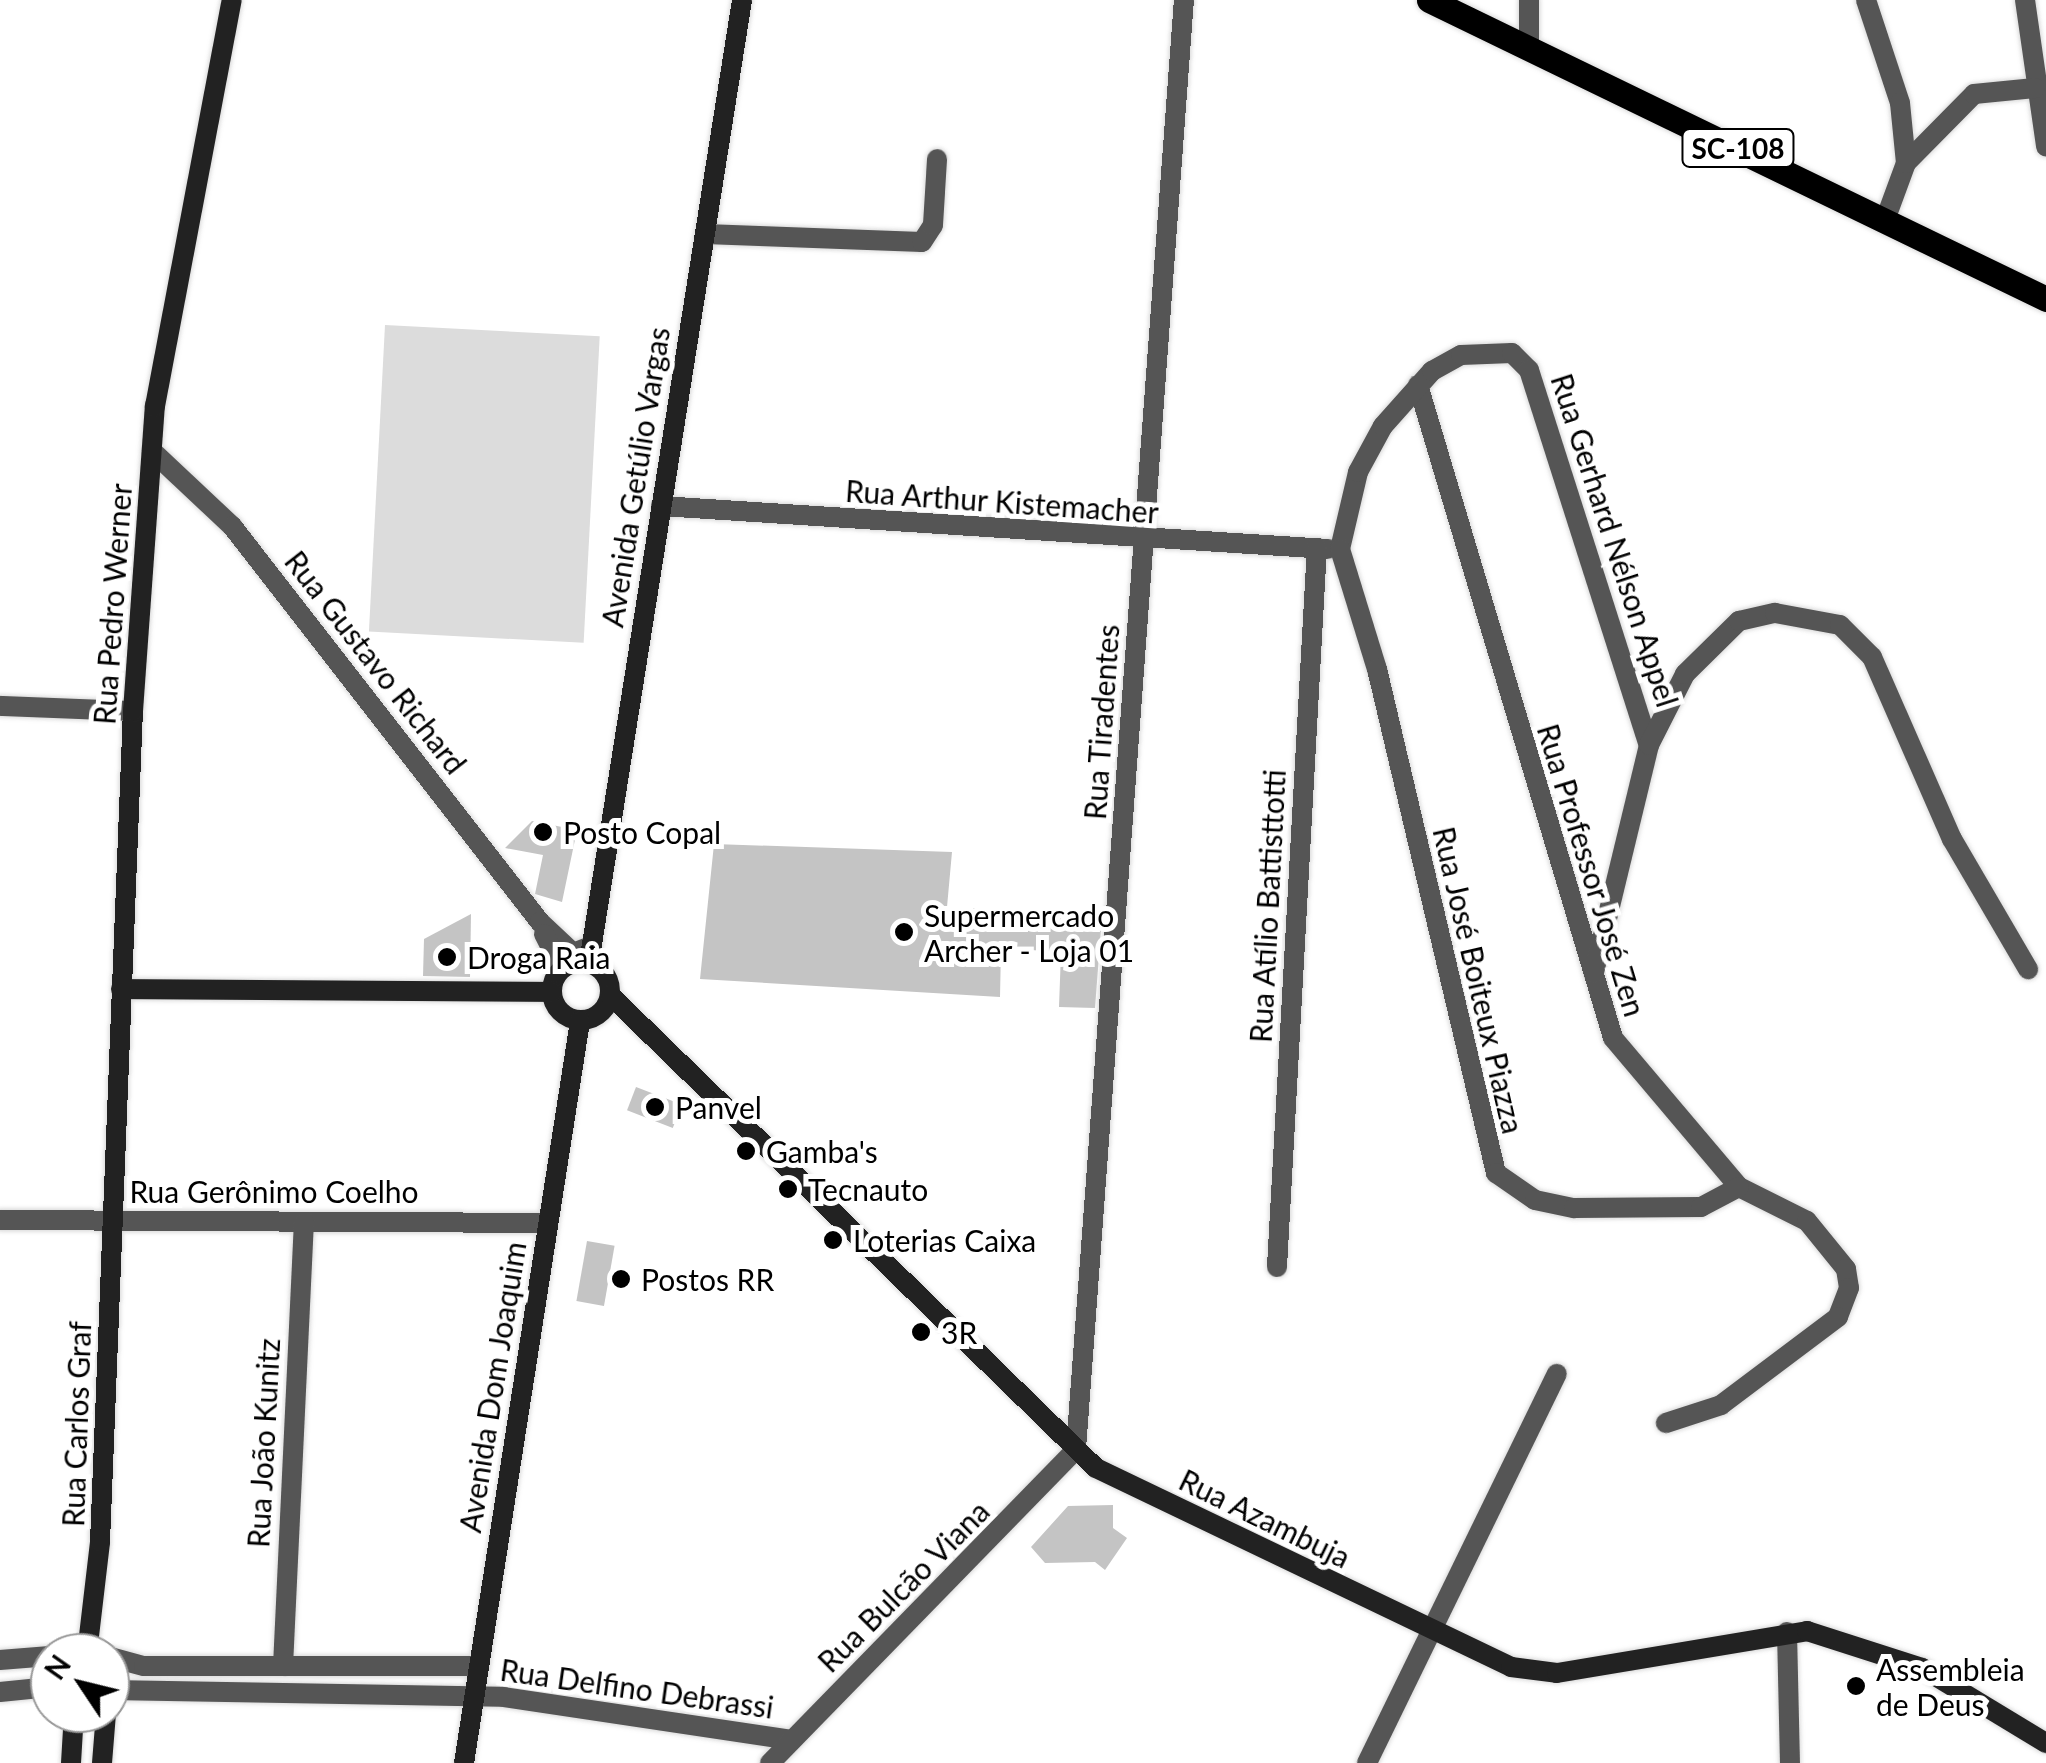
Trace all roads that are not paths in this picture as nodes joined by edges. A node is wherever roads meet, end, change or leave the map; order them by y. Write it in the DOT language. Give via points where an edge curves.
graph roads {
  1 [pos="232,0"];
  2 [pos="742,0"];
  3 [pos="1184,0"];
  4 [pos="1430,0"];
  5 [pos="1530,0"];
  6 [pos="1866,0"];
  7 [pos="2025,0"];
  8 [pos="1529,46"];
  9 [pos="2035,88"];
  10 [pos="2046,146"];
  11 [pos="936,159"];
  12 [pos="1906,163"];
  13 [pos="1886,220"];
  14 [pos="704,234"];
  15 [pos="2046,298"];
  16 [pos="1418,385"];
  17 [pos="152,450"];
  18 [pos="660,506"];
  19 [pos="1145,542"];
  20 [pos="1316,548"];
  21 [pos="1340,549"];
  22 [pos="0,706"];
  23 [pos="132,711"];
  24 [pos="1650,745"];
  25 [pos="540,922"];
  26 [pos="590,954"];
  27 [pos="562,969"];
  28 [pos="2028,969"];
  29 [pos="1593,975"];
  30 [pos="121,988"];
  31 [pos="552,992"];
  32 [pos="610,995"];
  33 [pos="580,1021"];
  34 [pos="1738,1187"];
  35 [pos="0,1220"];
  36 [pos="114,1220"];
  37 [pos="304,1222"];
  38 [pos="548,1223"];
  39 [pos="1277,1267"];
  40 [pos="1557,1374"];
  41 [pos="1666,1423"];
  42 [pos="1076,1450"];
  43 [pos="95,1630"];
  44 [pos="1787,1632"];
  45 [pos="94,1633"];
  46 [pos="96,1633"];
  47 [pos="1430,1633"];
  48 [pos="30,1658"];
  49 [pos="0,1660"];
  50 [pos="130,1662"];
  51 [pos="283,1666"];
  52 [pos="479,1666"];
  53 [pos="30,1688"];
  54 [pos="130,1690"];
  55 [pos="0,1692"];
  56 [pos="282,1693"];
  57 [pos="474,1696"];
  58 [pos="73,1733"];
  59 [pos="104,1733"];
  60 [pos="792,1740"];
  61 [pos="2046,1743"];
  62 [pos="71,1763"];
  63 [pos="102,1763"];
  64 [pos="464,1763"];
  65 [pos="770,1763"];
  66 [pos="1367,1763"];
  67 [pos="1790,1763"];
  1 -- 17 [label="main road, Rua Pedro Werner"];
  2 -- 14 [label="main road, Avenida Getúlio Vargas"];
  3 -- 19 [label="street, Rua Tiradentes"];
  4 -- 8 [label="main road, SC-108"];
  5 -- 8 [label="street"];
  6 -- 12 [label="street" via="1900,103"];
  7 -- 9 [label="street"];
  8 -- 13 [label="main road, SC-108"];
  9 -- 10 [label="street"];
  9 -- 12 [label="street" via="1974,94"];
  11 -- 14 [label="street" via="933,225 922,242"];
  12 -- 13 [label="street"];
  13 -- 15 [label="main road, SC-108"];
  14 -- 18 [label="main road, Avenida Getúlio Vargas"];
  16 -- 21 [label="street, Rua Gerhard Nélson Appel" via="1382,426 1358,472"];
  16 -- 24 [label="street, Rua Gerhard Nélson Appel" via="1461,355 1492,349 1512,353 1529,370"];
  16 -- 29 [label="street, Rua Professor José Zen"];
  17 -- 23 [label="main road, Rua Pedro Werner"];
  17 -- 25 [label="street, Rua Gustavo Richard" via="232,526"];
  18 -- 19 [label="street, Rua Arthur Kistemacher"];
  18 -- 26 [label="main road, Avenida Getúlio Vargas"];
  19 -- 20 [label="street, Rua Arthur Kistemacher"];
  19 -- 42 [label="street, Rua Tiradentes"];
  20 -- 21 [label="street, Rua Arthur Kistemacher"];
  20 -- 39 [label="street, Rua Atílio Battisttotti"];
  21 -- 34 [label="street, Rua José Boiteux Piazza" via="1376,669 1496,1173 1535,1200 1574,1208 1701,1206"];
  22 -- 23 [label="street"];
  23 -- 30 [label="main road, Rua Pedro Werner"];
  24 -- 28 [label="street" via="1685,674 1738,622 1774,613 1840,625 1872,657 1952,839"];
  24 -- 29 [label="street, Rua Gerhard Nélson Appel"];
  25 -- 26 [label="street, Rua Gustavo Richard" via="573,953"];
  25 -- 27 [label="street, Rua Gustavo Richard"];
  26 -- 27 [label="main road"];
  26 -- 32 [label="main road"];
  27 -- 31 [label="main road"];
  29 -- 34 [label="street, Rua Professor José Zen" via="1613,1038 1638,1076"];
  30 -- 31 [label="main road" via="483,986"];
  30 -- 36 [label="main road, Rua Pedro Werner"];
  31 -- 33 [label="main road" via="560,1012"];
  32 -- 33 [label="main road" via="600,1014"];
  32 -- 42 [label="main road, Rua Azambuja"];
  33 -- 38 [label="main road, Avenida Dom Joaquim"];
  34 -- 41 [label="street, Rua Professor José Zen" via="1828,1239 1846,1269 1845,1303 1838,1317 1721,1405"];
  35 -- 36 [label="street, Rua Gerônimo Coelho"];
  36 -- 37 [label="street, Rua Gerônimo Coelho"];
  36 -- 43 [label="main road, Rua Carlos Graf"];
  37 -- 38 [label="street, Rua Gerônimo Coelho"];
  37 -- 51 [label="street, Rua João Kunitz"];
  38 -- 52 [label="main road, Avenida Dom Joaquim"];
  40 -- 47 [label="street"];
  42 -- 47 [label="main road, Rua Azambuja" via="1096,1468"];
  42 -- 60 [label="street, Rua Bulcão Viana"];
  43 -- 45 [label="main road, Rua Carlos Graf"];
  43 -- 46 [label="main road, Rua Carlos Graf"];
  44 -- 47 [label="main road, Rua Azambuja" via="1557,1673 1511,1667"];
  44 -- 61 [label="main road, Rua Azambuja" via="1884,1651"];
  44 -- 67 [label="street"];
  47 -- 66 [label="street"];
  48 -- 49 [label="street"];
  50 -- 51 [label="street"];
  51 -- 52 [label="street"];
  51 -- 56 [label="street, Rua João Kunitz"];
  52 -- 57 [label="main road, Avenida Dom Joaquim"];
  53 -- 55 [label="street"];
  54 -- 56 [label="street, Rua Delfino Debrassi"];
  56 -- 57 [label="street, Rua Delfino Debrassi"];
  57 -- 60 [label="street, Rua Delfino Debrassi"];
  57 -- 64 [label="main road, Avenida Dom Joaquim"];
  58 -- 62 [label="main road"];
  59 -- 63 [label="main road"];
  60 -- 65 [label="street, Rua Bulcão Viana"];
}
